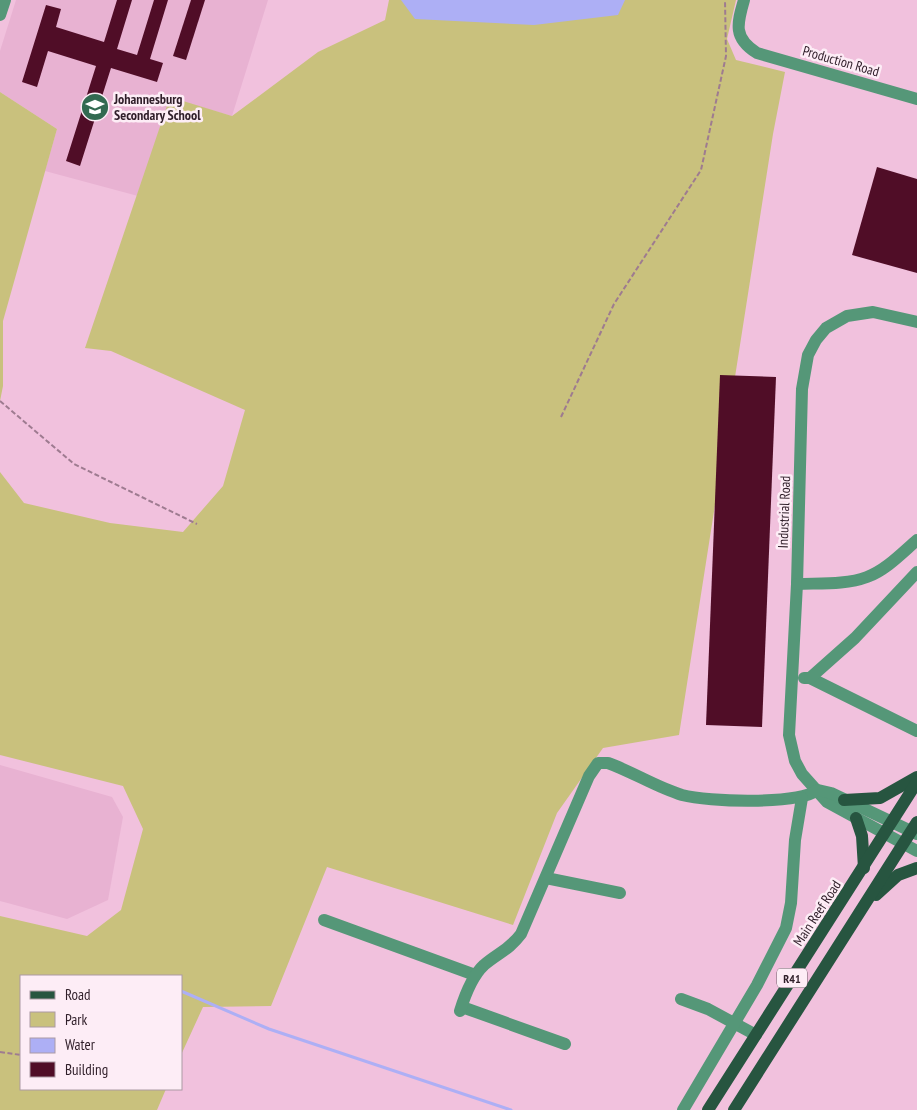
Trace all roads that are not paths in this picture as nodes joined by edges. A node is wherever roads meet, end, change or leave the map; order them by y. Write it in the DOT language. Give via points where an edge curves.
graph roads {
  1 [pos="5,0"];
  2 [pos="744,0"];
  3 [pos="0,15"];
  4 [pos="917,99"];
  5 [pos="917,322"];
  6 [pos="917,540"];
  7 [pos="917,572"];
  8 [pos="797,584"];
  9 [pos="792,677"];
  10 [pos="810,678"];
  11 [pos="917,732"];
  12 [pos="917,777"];
  13 [pos="917,782"];
  14 [pos="818,790"];
  15 [pos="802,798"];
  16 [pos="844,800"];
  17 [pos="856,818"];
  18 [pos="893,821"];
  19 [pos="915,829"];
  20 [pos="885,834"];
  21 [pos="903,844"];
  22 [pos="917,851"];
  23 [pos="864,868"];
  24 [pos="917,868"];
  25 [pos="546,878"];
  26 [pos="620,892"];
  27 [pos="861,910"];
  28 [pos="324,920"];
  29 [pos="474,975"];
  30 [pos="681,999"];
  31 [pos="734,1022"];
  32 [pos="756,1035"];
  33 [pos="565,1044"];
  34 [pos="683,1110"];
  35 [pos="708,1110"];
  36 [pos="734,1110"];
  1 -- 3 [label="street"];
  2 -- 4 [label="street, Production Road" via="739,15 740,35 742,42 757,52"];
  5 -- 8 [label="street, Industrial Road" via="873,312 847,316 826,328 808,355 802,389"];
  6 -- 8 [label="street" via="868,577"];
  7 -- 10 [label="street" via="855,638"];
  8 -- 9 [label="street, Industrial Road"];
  9 -- 10 [label="street"];
  9 -- 14 [label="street, Industrial Road" via="791,750 802,774"];
  10 -- 11 [label="street"];
  12 -- 16 [label="main road" via="880,798"];
  13 -- 18 [label="main road, Main Reef Road / R41"];
  14 -- 15 [label="street"];
  14 -- 16 [label="street"];
  14 -- 17 [label="street, Industrial Road" via="826,802"];
  15 -- 25 [label="street" via="738,800 695,797 663,788 608,763 598,764 589,776"];
  15 -- 31 [label="street" via="794,840 791,903 786,928"];
  16 -- 18 [label="street"];
  17 -- 20 [label="street, Industrial Road"];
  17 -- 23 [label="main road" via="862,836"];
  18 -- 19 [label="street"];
  18 -- 20 [label="main road, Main Reef Road / R41"];
  19 -- 21 [label="main road, R41"];
  20 -- 21 [label="street, Industrial Road"];
  20 -- 23 [label="main road, Main Reef Road / R41"];
  21 -- 22 [label="street, Industrial Road"];
  21 -- 27 [label="main road, R41"];
  23 -- 32 [label="main road, Main Reef Road / R41"];
  24 -- 27 [label="main road" via="898,875"];
  25 -- 26 [label="street"];
  25 -- 29 [label="street" via="521,934 506,951"];
  27 -- 36 [label="main road, R41"];
  28 -- 29 [label="street"];
  29 -- 33 [label="street" via="461,1009"];
  30 -- 31 [label="street"];
  31 -- 32 [label="street"];
  31 -- 34 [label="street"];
  32 -- 35 [label="main road, Main Reef Road / R41"];
}
